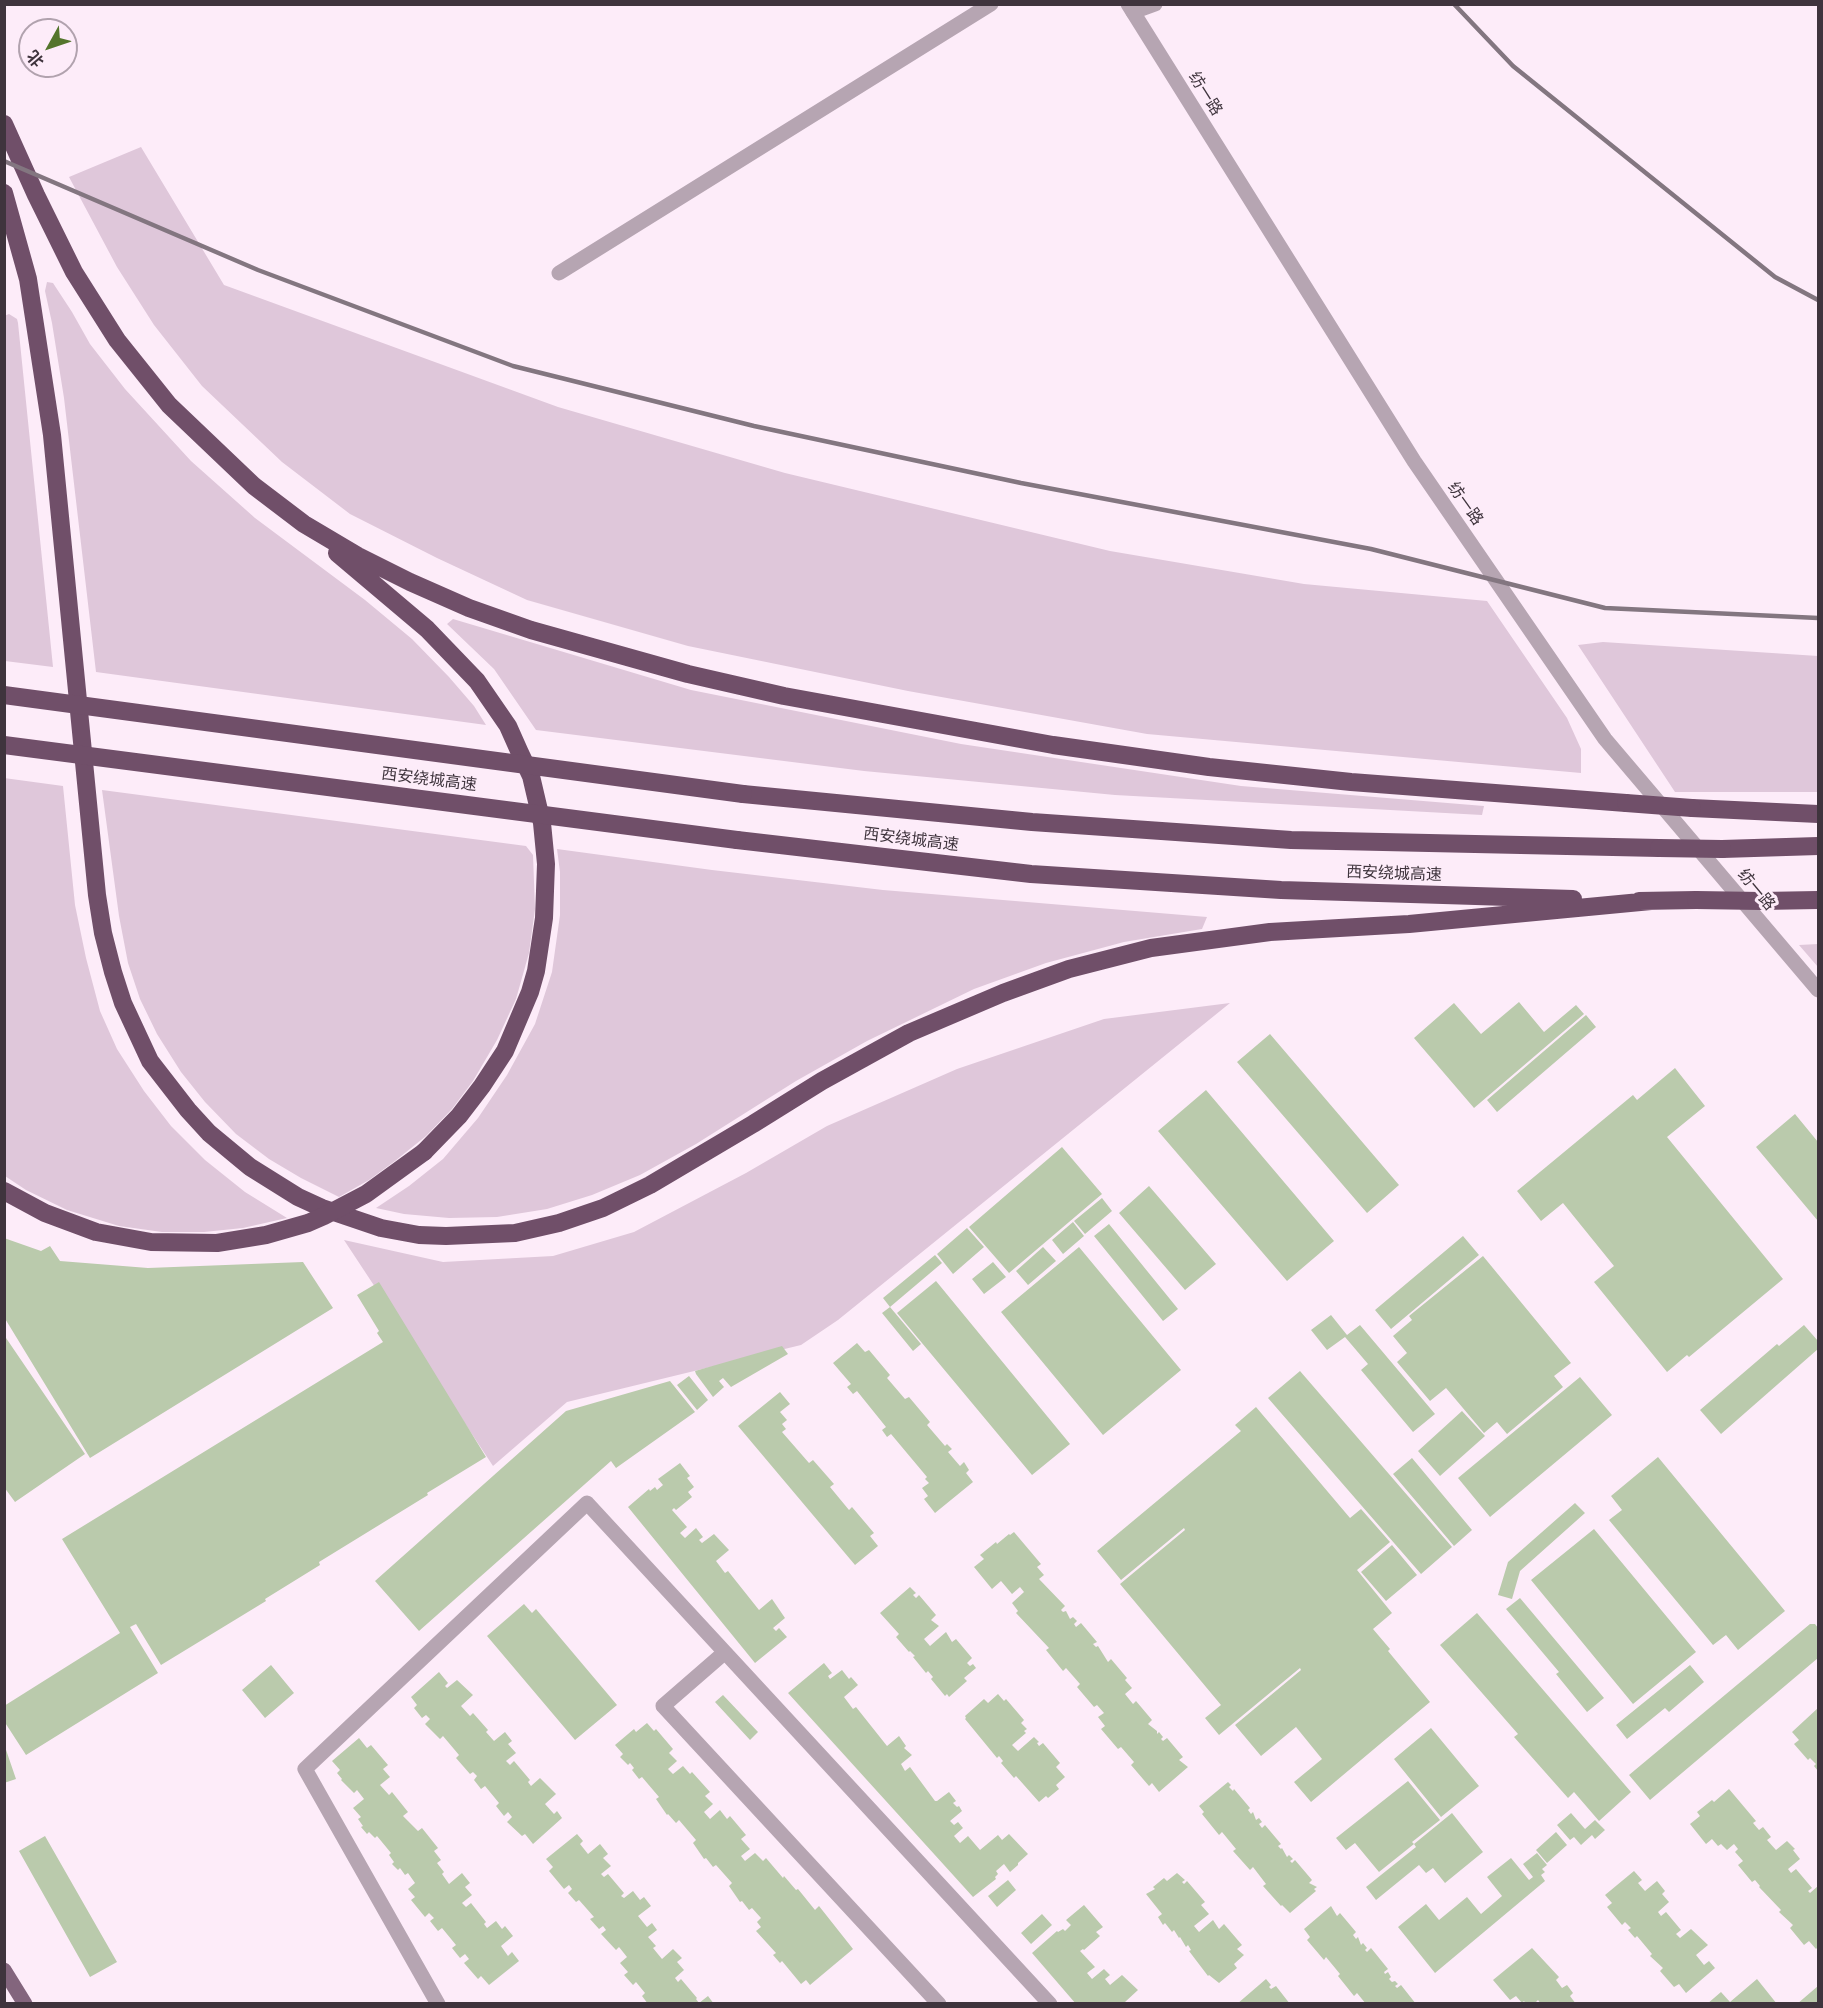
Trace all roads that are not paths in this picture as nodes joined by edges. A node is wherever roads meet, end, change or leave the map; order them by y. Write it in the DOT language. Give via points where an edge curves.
graph roads {
  1 [pos="991,4"];
  2 [pos="1155,4"];
  3 [pos="1131,8"];
  4 [pos="4,124"];
  5 [pos="4,193"];
  6 [pos="560,273"];
  7 [pos="304,524"];
  8 [pos="4,695"];
  9 [pos="4,745"];
  10 [pos="1818,814"];
  11 [pos="1818,846"];
  12 [pos="1818,900"];
  13 [pos="1651,901"];
  14 [pos="1818,990"];
  15 [pos="4,1191"];
  16 [pos="724,1653"];
  17 [pos="4,1970"];
  18 [pos="25,2004"];
  19 [pos="438,2004"];
  20 [pos="939,2004"];
  21 [pos="1050,2004"];
  1 -- 6 [label="street"];
  2 -- 3 [label="street"];
  3 -- 14 [label="street, 纺一路" via="1414,461 1605,739"];
  4 -- 7 [label="highway" via="74,272 141,372 222,458"];
  5 -- 13 [label="highway" via="28,279 52,435 97,895 113,972 150,1061 188,1110 218,1142 250,1167 322,1208 381,1228 419,1235 515,1233 559,1223 603,1208 650,1185 909,1033 1069,969 1151,948 1240,935"];
  7 -- 10 [label="highway, bridge" via="358,556 469,608 531,630 688,674 784,696 1053,745 1209,767 1352,782"];
  7 -- 15 [label="highway, bridge" via="427,629 477,681 508,726 531,777 544,842 546,889 539,955 530,992 505,1051 459,1116 424,1152 366,1194 308,1223 266,1235 217,1243 160,1243 96,1232 45,1214"];
  8 -- 11 [label="highway, 西安绕城高速, bridge" via="743,794 1032,822 1291,840 1722,849"];
  9 -- 13 [label="highway, 西安绕城高速, bridge" via="1031,874 1281,890"];
  12 -- 13 [label="highway, 西安绕城高速, bridge"];
  16 -- 19 [label="street" via="587,1503 305,1769"];
  16 -- 20 [label="street" via="663,1706"];
  16 -- 21 [label="street"];
  17 -- 18 [label="main road"];
}
